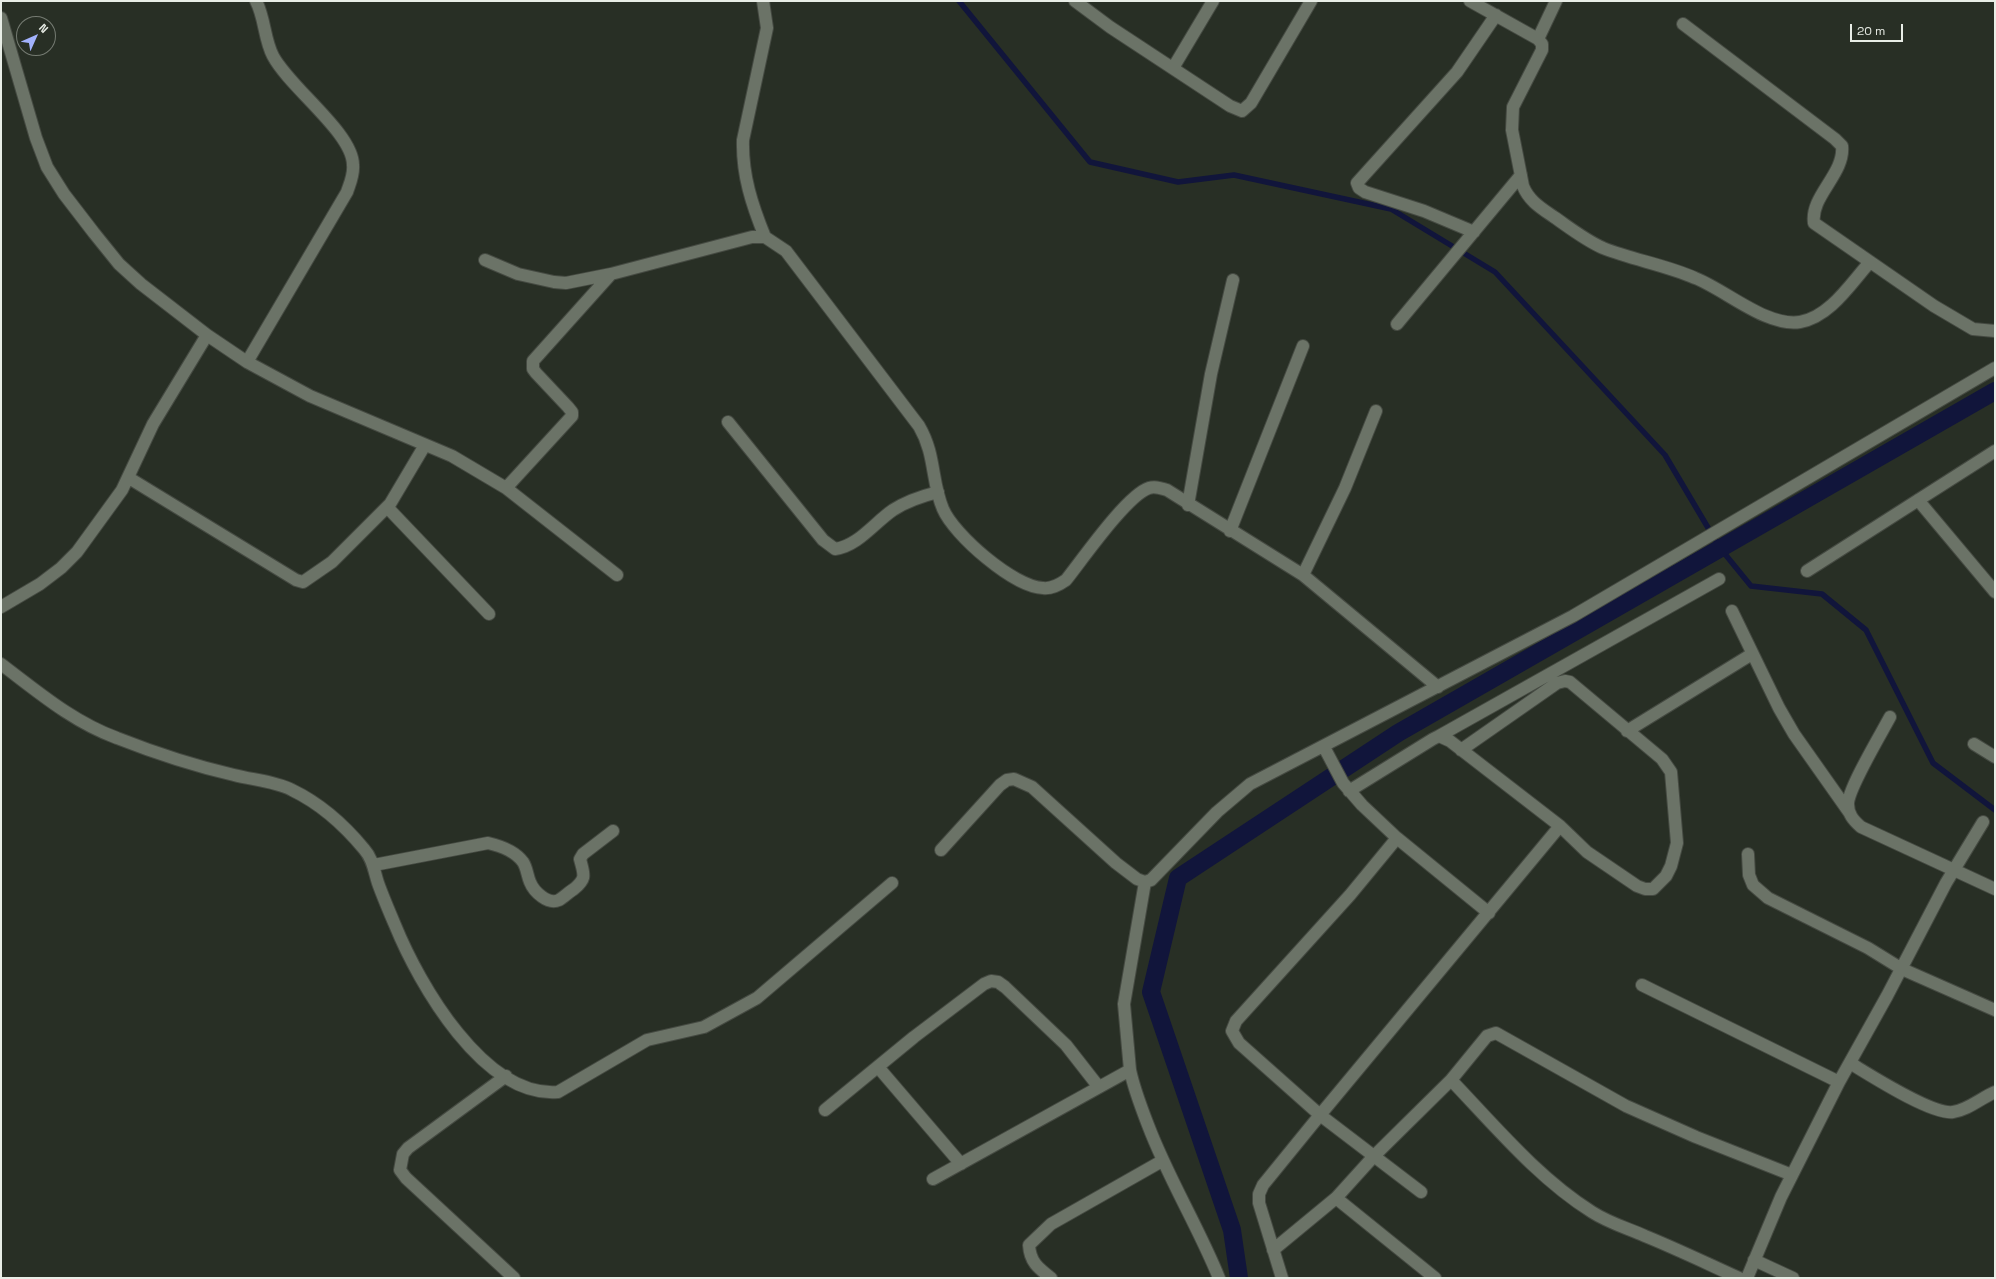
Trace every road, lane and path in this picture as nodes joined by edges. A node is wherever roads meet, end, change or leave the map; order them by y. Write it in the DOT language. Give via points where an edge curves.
graph roads {
  1 [pos="256,1"];
  2 [pos="763,1"];
  3 [pos="1075,1"];
  4 [pos="1213,1"];
  5 [pos="1311,1"];
  6 [pos="1470,1"];
  7 [pos="1556,1"];
  8 [pos="1496,16"];
  9 [pos="1,18"];
  10 [pos="1683,24"];
  11 [pos="1538,39"];
  12 [pos="1173,68"];
  13 [pos="1521,175"];
  14 [pos="1471,236"];
  15 [pos="765,237"];
  16 [pos="485,260"];
  17 [pos="1870,262"];
  18 [pos="610,274"];
  19 [pos="1233,280"];
  20 [pos="1397,324"];
  21 [pos="1995,331"];
  22 [pos="207,335"];
  23 [pos="1303,346"];
  24 [pos="248,362"];
  25 [pos="1995,368"];
  26 [pos="1376,411"];
  27 [pos="728,422"];
  28 [pos="426,445"];
  29 [pos="1995,451"];
  30 [pos="129,478"];
  31 [pos="506,488"];
  32 [pos="938,492"];
  33 [pos="1918,500"];
  34 [pos="1188,505"];
  35 [pos="387,507"];
  36 [pos="1230,531"];
  37 [pos="1808,571"];
  38 [pos="617,575"];
  39 [pos="1303,575"];
  40 [pos="1719,579"];
  41 [pos="1995,592"];
  42 [pos="1,607"];
  43 [pos="1732,611"];
  44 [pos="489,614"];
  45 [pos="1752,654"];
  46 [pos="1,664"];
  47 [pos="1438,688"];
  48 [pos="1890,717"];
  49 [pos="1627,731"];
  50 [pos="1439,736"];
  51 [pos="1974,744"];
  52 [pos="1324,747"];
  53 [pos="1461,750"];
  54 [pos="1995,757"];
  55 [pos="1346,787"];
  56 [pos="1849,812"];
  57 [pos="1983,822"];
  58 [pos="1560,826"];
  59 [pos="613,831"];
  60 [pos="1397,838"];
  61 [pos="941,850"];
  62 [pos="1748,854"];
  63 [pos="374,865"];
  64 [pos="1954,869"];
  65 [pos="1145,882"];
  66 [pos="892,883"];
  67 [pos="1995,889"];
  68 [pos="1489,913"];
  69 [pos="1902,969"];
  70 [pos="1642,985"];
  71 [pos="1995,1010"];
  72 [pos="1850,1063"];
  73 [pos="878,1067"];
  74 [pos="1130,1070"];
  75 [pos="506,1076"];
  76 [pos="1451,1080"];
  77 [pos="1840,1082"];
  78 [pos="1098,1086"];
  79 [pos="1995,1092"];
  80 [pos="825,1110"];
  81 [pos="1320,1115"];
  82 [pos="1374,1156"];
  83 [pos="1162,1161"];
  84 [pos="961,1164"];
  85 [pos="1792,1175"];
  86 [pos="933,1179"];
  87 [pos="1421,1192"];
  88 [pos="1336,1198"];
  89 [pos="1274,1250"];
  90 [pos="1754,1260"];
  91 [pos="514,1278"];
  92 [pos="1051,1278"];
  93 [pos="1219,1278"];
  94 [pos="1282,1278"];
  95 [pos="1435,1278"];
  96 [pos="1739,1278"];
  97 [pos="1747,1278"];
  98 [pos="1793,1278"];
  1 -- 24 [label="street" via="273,56 288,79 341,135 350,150 354,164 352,179 346,192"];
  2 -- 15 [label="street" via="767,28 743,140 743,157 752,204"];
  3 -- 12 [label="street"];
  4 -- 12 [label="street"];
  5 -- 12 [label="street" via="1251,103 1242,111 1230,106"];
  6 -- 8 [label="street"];
  7 -- 11 [label="street"];
  8 -- 11 [label="street"];
  8 -- 14 [label="street" via="1457,72 1357,183 1364,192 1424,211"];
  9 -- 22 [label="street" via="36,138 47,167 64,194 119,264"];
  10 -- 17 [label="street" via="1842,146 1842,160 1815,208 1814,222"];
  11 -- 13 [label="street" via="1542,44 1542,50 1515,102 1512,117"];
  13 -- 14 [label="street"];
  13 -- 17 [label="street" via="1526,194 1533,202 1588,240 1602,247 1697,278 1766,316 1783,322 1812,319 1825,311"];
  14 -- 20 [label="street"];
  15 -- 18 [label="street" via="752,237"];
  15 -- 32 [label="street" via="786,251 919,426 927,439"];
  16 -- 18 [label="street" via="518,274 554,282 566,283"];
  17 -- 21 [label="street" via="1973,329"];
  18 -- 31 [label="street" via="533,361 536,373 568,407 572,416"];
  19 -- 34 [label="street" via="1211,374"];
  22 -- 24 [label="street"];
  22 -- 30 [label="street" via="153,424"];
  23 -- 36 [label="street"];
  24 -- 28 [label="street" via="310,396"];
  25 -- 47 [label="street" via="1573,616"];
  26 -- 39 [label="street" via="1345,488"];
  27 -- 32 [label="street" via="823,540 835,549 859,538 894,509 919,497"];
  28 -- 31 [label="street" via="452,456"];
  28 -- 35 [label="street"];
  29 -- 33 [label="street"];
  30 -- 35 [label="street" via="303,582 332,562"];
  30 -- 42 [label="street" via="77,552 40,584"];
  31 -- 38 [label="street"];
  32 -- 34 [label="street" via="942,508 956,529 1004,572 1031,586 1044,588 1052,588 1066,580 1123,508 1147,488 1166,490"];
  33 -- 37 [label="street"];
  33 -- 41 [label="street"];
  34 -- 36 [label="street"];
  35 -- 44 [label="street"];
  36 -- 39 [label="street"];
  39 -- 47 [label="street"];
  40 -- 50 [label="street"];
  43 -- 45 [label="street"];
  45 -- 49 [label="street"];
  45 -- 56 [label="street" via="1794,734"];
  46 -- 63 [label="street" via="69,715 91,728 194,764 292,789 321,807 364,849"];
  47 -- 52 [label="street"];
  48 -- 56 [label="street" via="1849,795"];
  49 -- 53 [label="street" via="1577,688 1565,681 1557,683"];
  49 -- 58 [label="street" via="1662,758 1671,772 1677,843 1666,876 1653,889 1637,886 1587,852"];
  50 -- 53 [label="street"];
  50 -- 55 [label="street"];
  51 -- 54 [label="street"];
  52 -- 55 [label="street"];
  52 -- 65 [label="street" via="1250,784 1217,812 1156,877"];
  53 -- 58 [label="street"];
  55 -- 60 [label="street" via="1362,806"];
  56 -- 64 [label="street" via="1861,827"];
  57 -- 64 [label="street"];
  58 -- 68 [label="street"];
  59 -- 63 [label="street" via="583,854 580,859 584,876 582,882 557,901 543,898 535,891 524,863 518,855 488,843"];
  60 -- 68 [label="street"];
  60 -- 81 [label="street" via="1236,1021 1232,1031 1239,1043"];
  61 -- 65 [label="street" via="1000,786 1007,780 1014,779 1032,787 1116,863"];
  62 -- 69 [label="street" via="1753,885 1768,898 1868,948"];
  63 -- 75 [label="street" via="378,883 396,927 430,996 478,1056"];
  64 -- 67 [label="street"];
  64 -- 69 [label="street"];
  65 -- 74 [label="street" via="1124,1004"];
  66 -- 75 [label="street" via="757,998 704,1027 648,1040 558,1092 529,1088"];
  68 -- 81 [label="street"];
  69 -- 71 [label="street"];
  69 -- 72 [label="street"];
  70 -- 77 [label="street"];
  72 -- 77 [label="street"];
  72 -- 79 [label="street" via="1912,1099 1947,1113 1960,1110"];
  73 -- 78 [label="street" via="914,1036 991,981 1005,987 1066,1045"];
  73 -- 80 [label="street"];
  73 -- 84 [label="street"];
  74 -- 78 [label="street"];
  74 -- 83 [label="street" via="1133,1086"];
  75 -- 91 [label="street" via="408,1148 403,1154 400,1170"];
  76 -- 82 [label="street"];
  76 -- 85 [label="street" via="1487,1036 1496,1033 1626,1106"];
  76 -- 96 [label="street" via="1532,1164 1593,1213"];
  77 -- 85 [label="street"];
  78 -- 84 [label="street"];
  81 -- 82 [label="street"];
  81 -- 89 [label="street" via="1263,1185 1259,1194 1259,1203"];
  82 -- 87 [label="street"];
  82 -- 88 [label="street"];
  83 -- 92 [label="street" via="1051,1224 1037,1236 1029,1245 1030,1256 1036,1266"];
  83 -- 93 [label="street" via="1206,1246"];
  84 -- 86 [label="street"];
  85 -- 90 [label="street"];
  88 -- 89 [label="street"];
  88 -- 95 [label="street"];
  89 -- 94 [label="street"];
  90 -- 97 [label="street"];
  90 -- 98 [label="street"];
}
